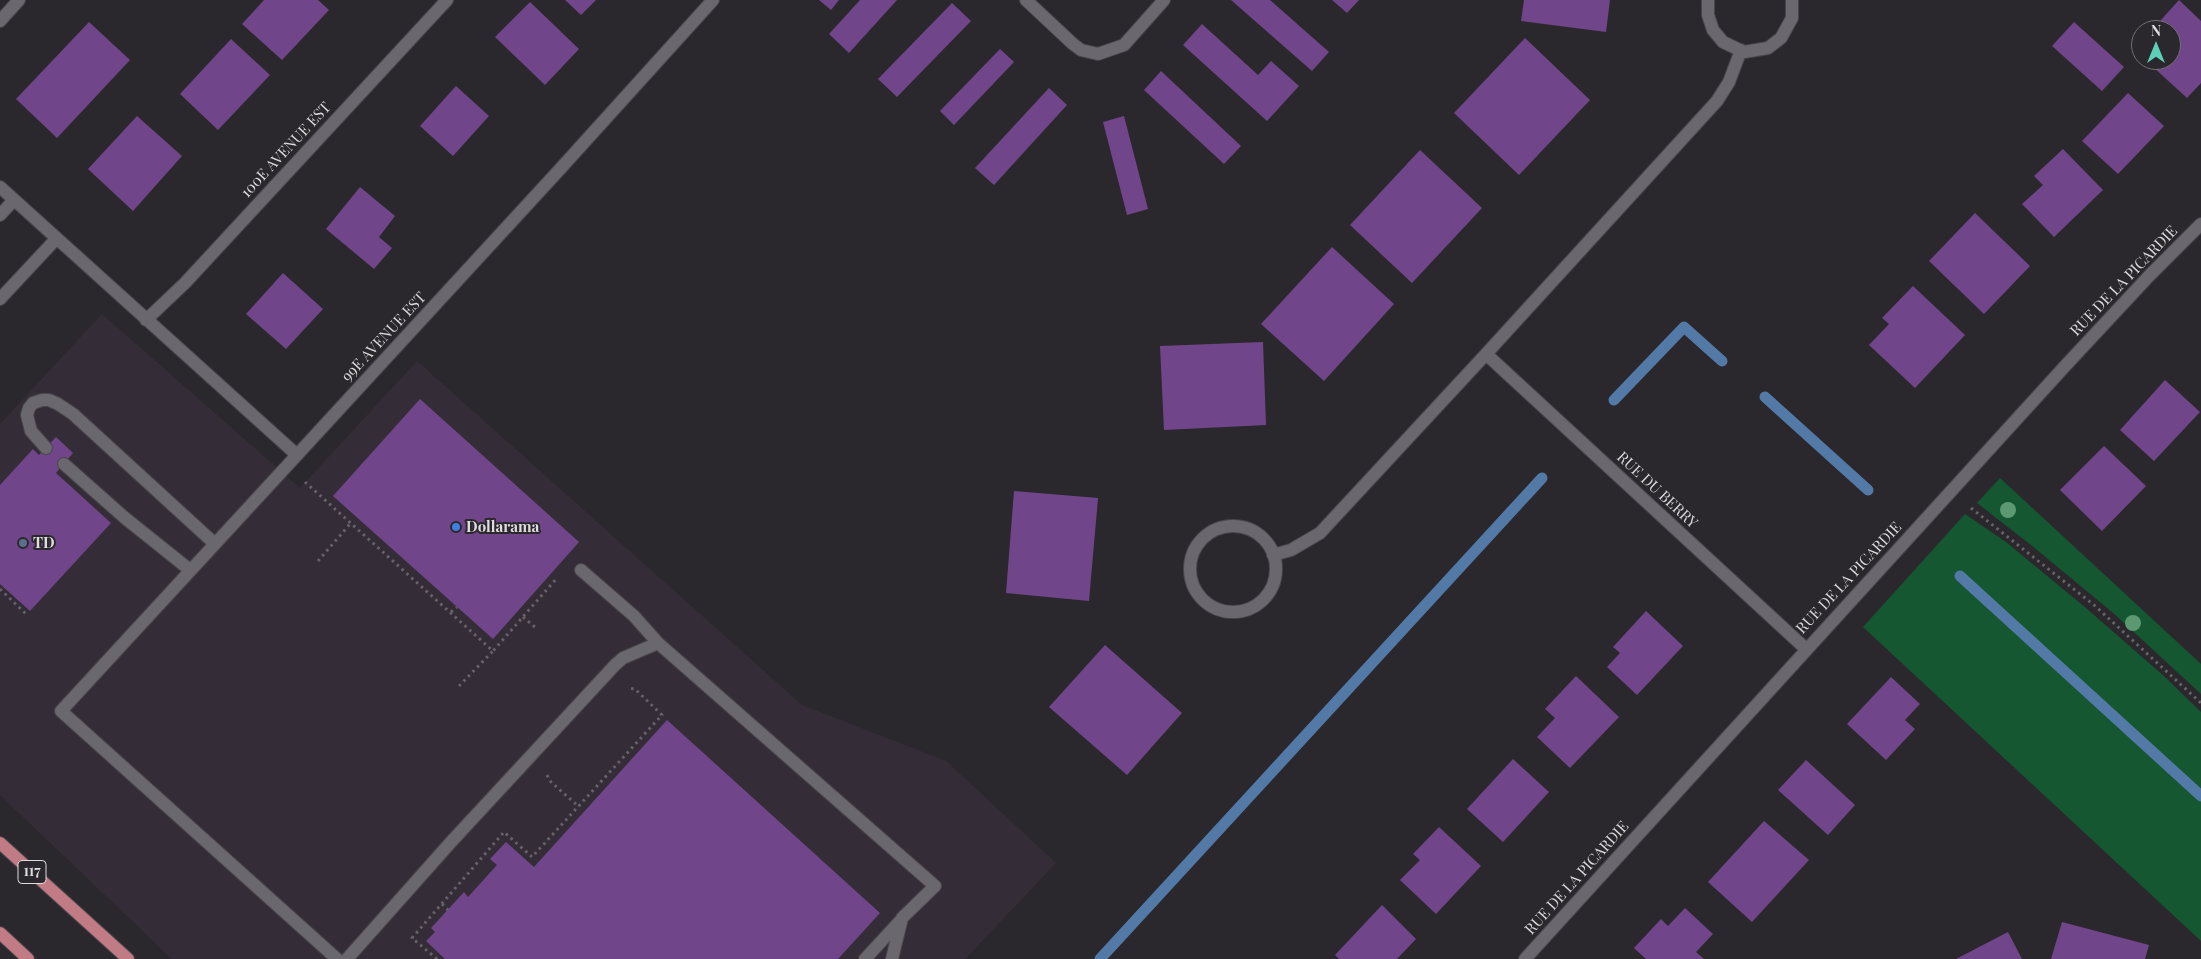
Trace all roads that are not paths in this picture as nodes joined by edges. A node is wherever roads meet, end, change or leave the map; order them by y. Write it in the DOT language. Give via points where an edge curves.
graph roads {
  1 [pos="19,0"];
  2 [pos="447,0"];
  3 [pos="713,0"];
  4 [pos="1026,0"];
  5 [pos="1164,0"];
  6 [pos="1708,0"];
  7 [pos="1792,0"];
  8 [pos="0,21"];
  9 [pos="1741,50"];
  10 [pos="0,188"];
  11 [pos="14,200"];
  12 [pos="0,215"];
  13 [pos="2201,224"];
  14 [pos="56,238"];
  15 [pos="0,299"];
  16 [pos="146,320"];
  17 [pos="1486,354"];
  18 [pos="46,448"];
  19 [pos="297,455"];
  20 [pos="64,464"];
  21 [pos="214,543"];
  22 [pos="1274,555"];
  23 [pos="190,570"];
  24 [pos="581,570"];
  25 [pos="658,643"];
  26 [pos="1806,649"];
  27 [pos="0,843"];
  28 [pos="902,918"];
  29 [pos="0,933"];
  30 [pos="28,959"];
  31 [pos="128,959"];
  32 [pos="337,959"];
  33 [pos="347,959"];
  34 [pos="866,959"];
  35 [pos="892,959"];
  36 [pos="1525,959"];
  1 -- 8 [label="street"];
  2 -- 16 [label="street, 100E AVENUE EST" via="185,283"];
  3 -- 19 [label="street, 99E AVENUE EST"];
  4 -- 5 [label="street" via="1082,50 1098,54 1124,45"];
  6 -- 9 [label="street" via="1712,30 1722,42"];
  7 -- 9 [label="street" via="1792,18 1780,38 1768,48"];
  9 -- 17 [label="street" via="1729,82 1717,101"];
  10 -- 11 [label="street"];
  11 -- 12 [label="street"];
  11 -- 14 [label="street"];
  13 -- 26 [label="street, RUE DE LA PICARDIE" via="2066,365"];
  14 -- 15 [label="street"];
  14 -- 16 [label="street"];
  16 -- 19 [label="street"];
  17 -- 22 [label="street" via="1320,533 1299,546"];
  17 -- 26 [label="street, RUE DU BERRY"];
  18 -- 21 [label="street" via="31,431 27,415 34,404 49,400 73,414"];
  19 -- 21 [label="street, 99E AVENUE EST"];
  20 -- 23 [label="street"];
  21 -- 23 [label="street, 99E AVENUE EST"];
  22 -- 22 [label="street" via="1266,542 1253,532 1238,527 1215,530 1202,539 1193,552 1192,583 1200,597 1212,607 1228,612 1251,608 1273,586 1276,571"];
  23 -- 32 [label="street, 99E AVENUE EST" via="61,711"];
  24 -- 25 [label="street" via="634,616"];
  25 -- 28 [label="street" via="934,886"];
  25 -- 33 [label="street" via="623,658 615,665"];
  26 -- 36 [label="street, RUE DE LA PICARDIE"];
  27 -- 31 [label="main road, 117"];
  28 -- 34 [label="street"];
  28 -- 35 [label="street"];
  29 -- 30 [label="main road"];
}
